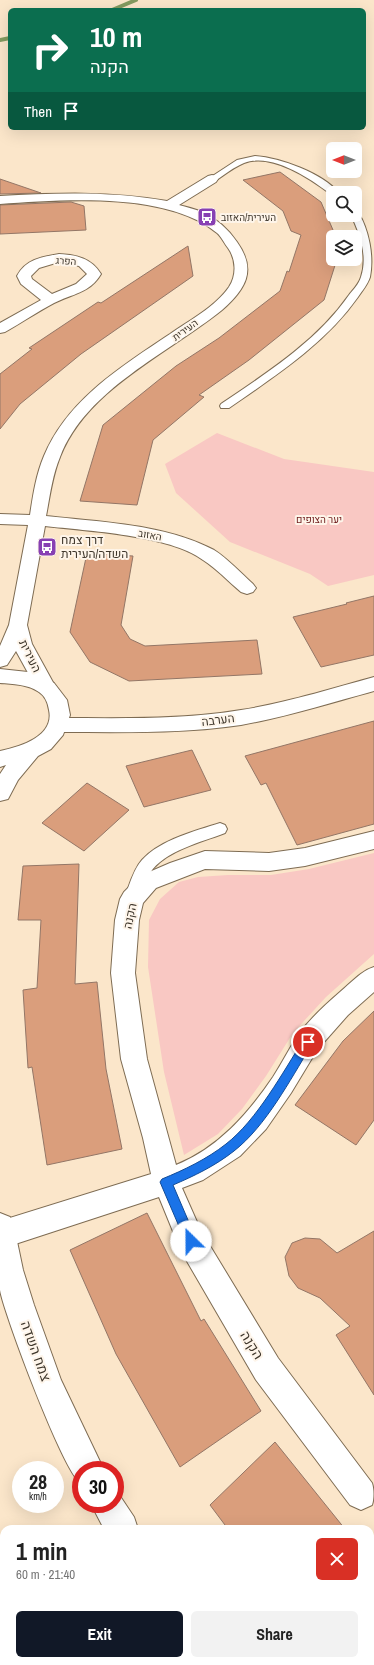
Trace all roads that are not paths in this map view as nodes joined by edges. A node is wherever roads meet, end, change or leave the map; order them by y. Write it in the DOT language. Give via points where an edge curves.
graph roads {
  1 [pos="212,179"];
  2 [pos="326,186"];
  3 [pos="0,200"];
  4 [pos="168,206"];
  5 [pos="358,222"];
  6 [pos="50,300"];
  7 [pos="0,329"];
  8 [pos="225,406"];
  9 [pos="0,519"];
  10 [pos="38,520"];
  11 [pos="247,588"];
  12 [pos="18,625"];
  13 [pos="0,660"];
  14 [pos="0,676"];
  15 [pos="374,684"];
  16 [pos="45,686"];
  17 [pos="59,725"];
  18 [pos="29,753"];
  19 [pos="0,759"];
  20 [pos="0,793"];
  21 [pos="220,829"];
  22 [pos="374,840"];
  23 [pos="132,899"];
  24 [pos="374,977"];
  25 [pos="166,1182"];
  26 [pos="1,1232"];
  27 [pos="83,1461"];
  28 [pos="361,1494"];
  29 [pos="112,1513"];
  30 [pos="120,1525"];
  1 -- 2 [label="lane" via="244,160 270,158"];
  1 -- 4 [label="street"];
  3 -- 4 [label="street, העירית" via="101,197 144,200"];
  4 -- 10 [label="street, העירית" via="199,216 229,236 243,269 235,289 217,307 116,380 78,414 52,453 43,481"];
  5 -- 8 [label="lane" via="368,252 366,277 353,299 302,350"];
  6 -- 6 [label="street, הפרג" via="84,286 94,274 91,268 81,262 59,258 29,267 24,276 26,281"];
  6 -- 7 [label="street, הפרג"];
  9 -- 10 [label="street"];
  10 -- 11 [label="street, האזוב" via="135,532 184,543 209,555"];
  10 -- 12 [label="street, העירית"];
  12 -- 13 [label="street, העירית" via="9,647"];
  12 -- 16 [label="street, העירית" via="22,644"];
  14 -- 16 [label="street" via="32,679"];
  15 -- 17 [label="street, הערבה" via="250,716 224,720 160,724"];
  16 -- 17 [label="street" via="57,697 62,710"];
  17 -- 18 [label="street" via="52,736"];
  18 -- 19 [label="street"];
  18 -- 20 [label="street" via="10,775"];
  21 -- 23 [label="lane" via="164,852 148,864 138,880"];
  22 -- 23 [label="street, הקנה" via="305,857 269,862 205,860 148,882"];
  23 -- 25 [label="street, הקנה" via="127,920 123,973 134,1059"];
  24 -- 25 [label="street" via="339,1008 308,1042 257,1120 230,1147 194,1171"];
  25 -- 26 [label="street"];
  25 -- 28 [label="street, הקנה" via="191,1241 267,1369"];
  26 -- 27 [label="street, צמח השדה" via="19,1305 48,1385"];
  29 -- 30 [label="street"];
}
